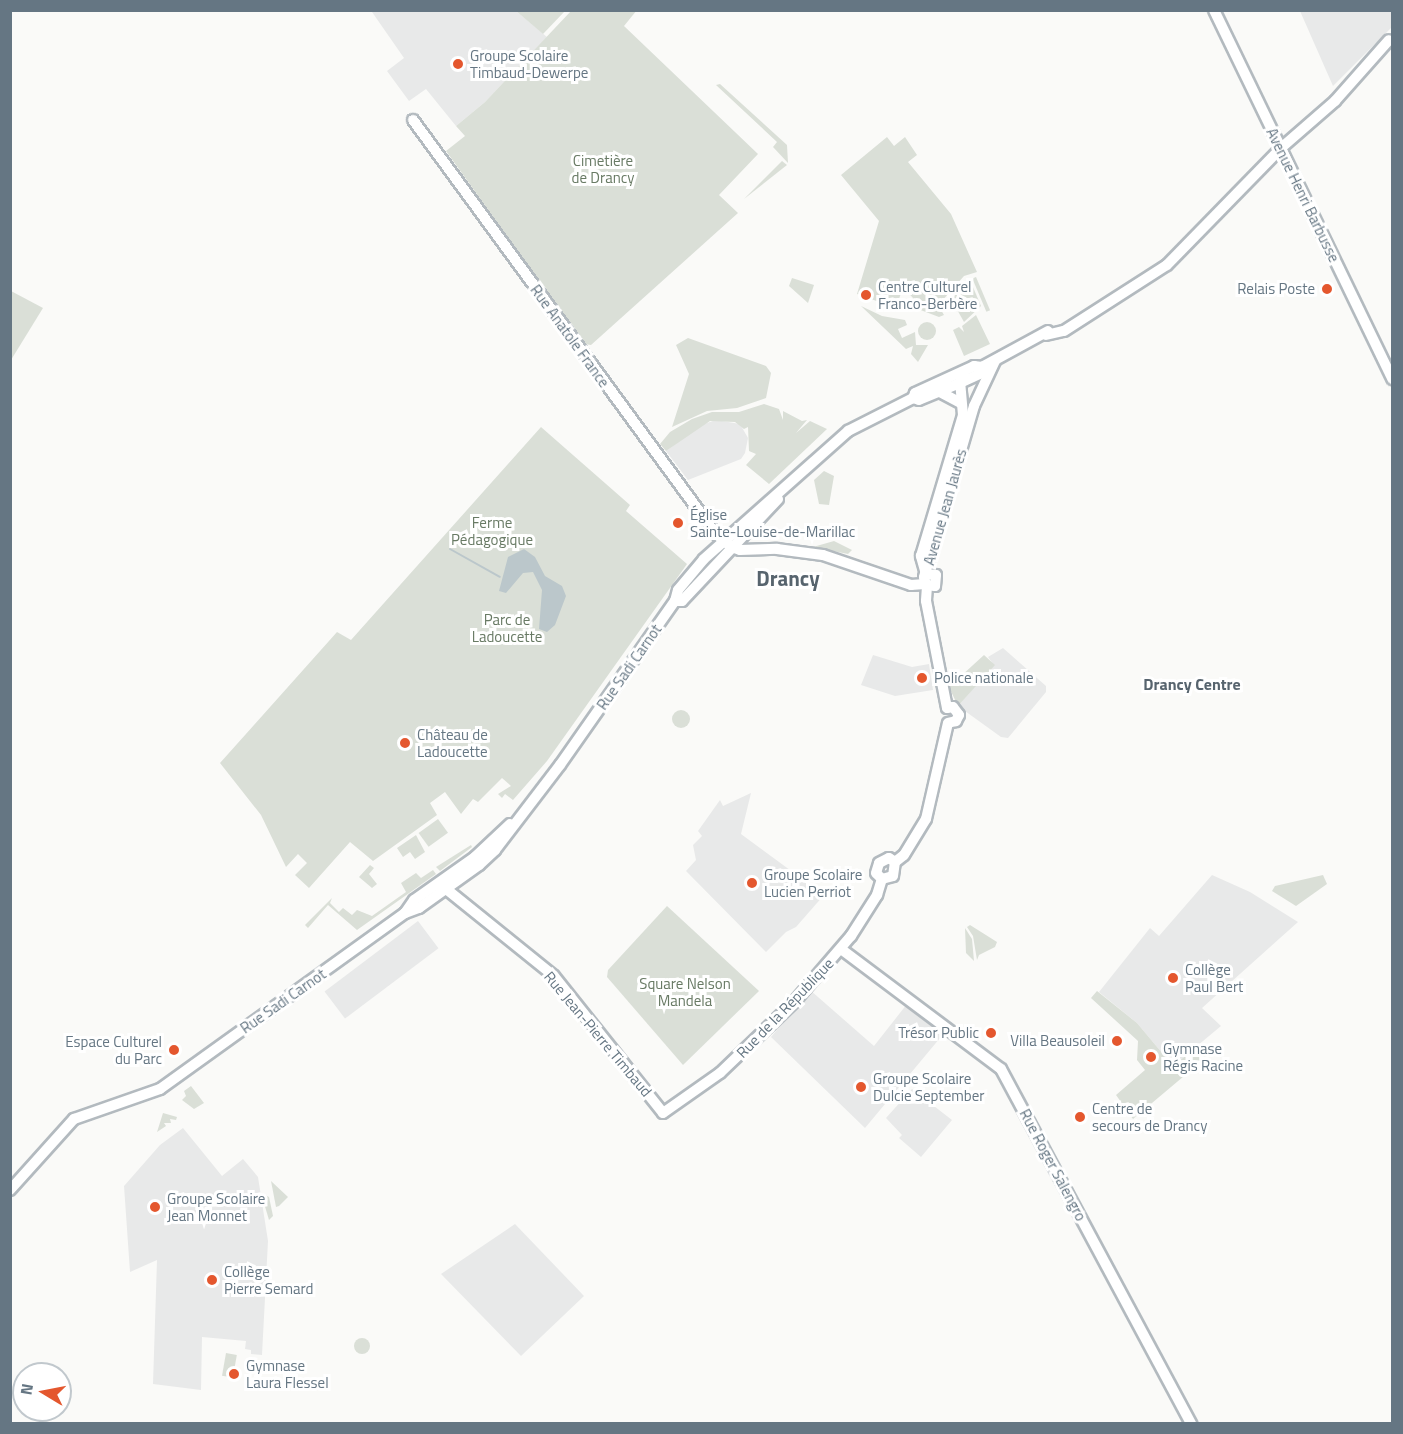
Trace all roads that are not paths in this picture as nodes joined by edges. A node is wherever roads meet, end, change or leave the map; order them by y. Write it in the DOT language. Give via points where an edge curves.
graph roads {
  1 [pos="1214,10"];
  2 [pos="1391,39"];
  3 [pos="413,120"];
  4 [pos="1281,148"];
  5 [pos="995,361"];
  6 [pos="982,367"];
  7 [pos="969,368"];
  8 [pos="944,378"];
  9 [pos="1392,379"];
  10 [pos="960,383"];
  11 [pos="940,392"];
  12 [pos="913,398"];
  13 [pos="961,403"];
  14 [pos="974,406"];
  15 [pos="727,544"];
  16 [pos="926,582"];
  17 [pos="895,862"];
  18 [pos="882,879"];
  19 [pos="443,885"];
  20 [pos="851,936"];
  21 [pos="841,949"];
  22 [pos="855,960"];
  23 [pos="663,1113"];
  24 [pos="10,1190"];
  25 [pos="1191,1424"];
  1 -- 4 [label="main road, Avenue Henri Barbusse"];
  2 -- 4 [label="main road" via="1362,74"];
  3 -- 15 [label="main road, Rue Anatole France"];
  4 -- 5 [label="main road" via="1162,269 1111,304 1066,326 1064,332 1046,335"];
  4 -- 9 [label="main road, Avenue Henri Barbusse"];
  5 -- 6 [label="main road"];
  5 -- 14 [label="main road, Avenue Jean Jaurès"];
  6 -- 7 [label="main road"];
  6 -- 10 [label="main road" via="979,374"];
  7 -- 8 [label="main road"];
  7 -- 10 [label="main road"];
  8 -- 10 [label="main road"];
  8 -- 12 [label="main road" via="915,393"];
  10 -- 11 [label="main road"];
  10 -- 13 [label="main road, Avenue Jean Jaurès"];
  10 -- 14 [label="main road"];
  11 -- 12 [label="main road"];
  11 -- 13 [label="main road"];
  12 -- 15 [label="main road, Rue Sadi Carnot" via="848,431"];
  13 -- 16 [label="main road, Avenue Jean Jaurès" via="963,415 921,556"];
  14 -- 16 [label="main road, Avenue Jean Jaurès"];
  15 -- 16 [label="main road" via="823,555 911,585"];
  15 -- 19 [label="main road, Rue Sadi Carnot" via="678,590 675,601 567,757 495,850"];
  16 -- 17 [label="main road" via="947,708 943,715 948,723 926,819 904,855"];
  17 -- 18 [label="main road" via="893,876"];
  17 -- 18 [label="main road" via="885,859 879,863 876,873"];
  18 -- 20 [label="main road, Rue de la République" via="877,895"];
  19 -- 23 [label="main road, Rue Jean-Pierre Timbaud" via="554,976"];
  19 -- 24 [label="main road, Rue Sadi Carnot" via="414,900 405,913 160,1089 81,1116 66,1126"];
  20 -- 21 [label="main road, Rue de la République"];
  20 -- 22 [label="main road"];
  21 -- 22 [label="main road, Rue Roger Salengro"];
  21 -- 23 [label="main road, Rue de la République" via="759,1038"];
  22 -- 25 [label="main road, Rue Roger Salengro" via="1001,1069"];
}
